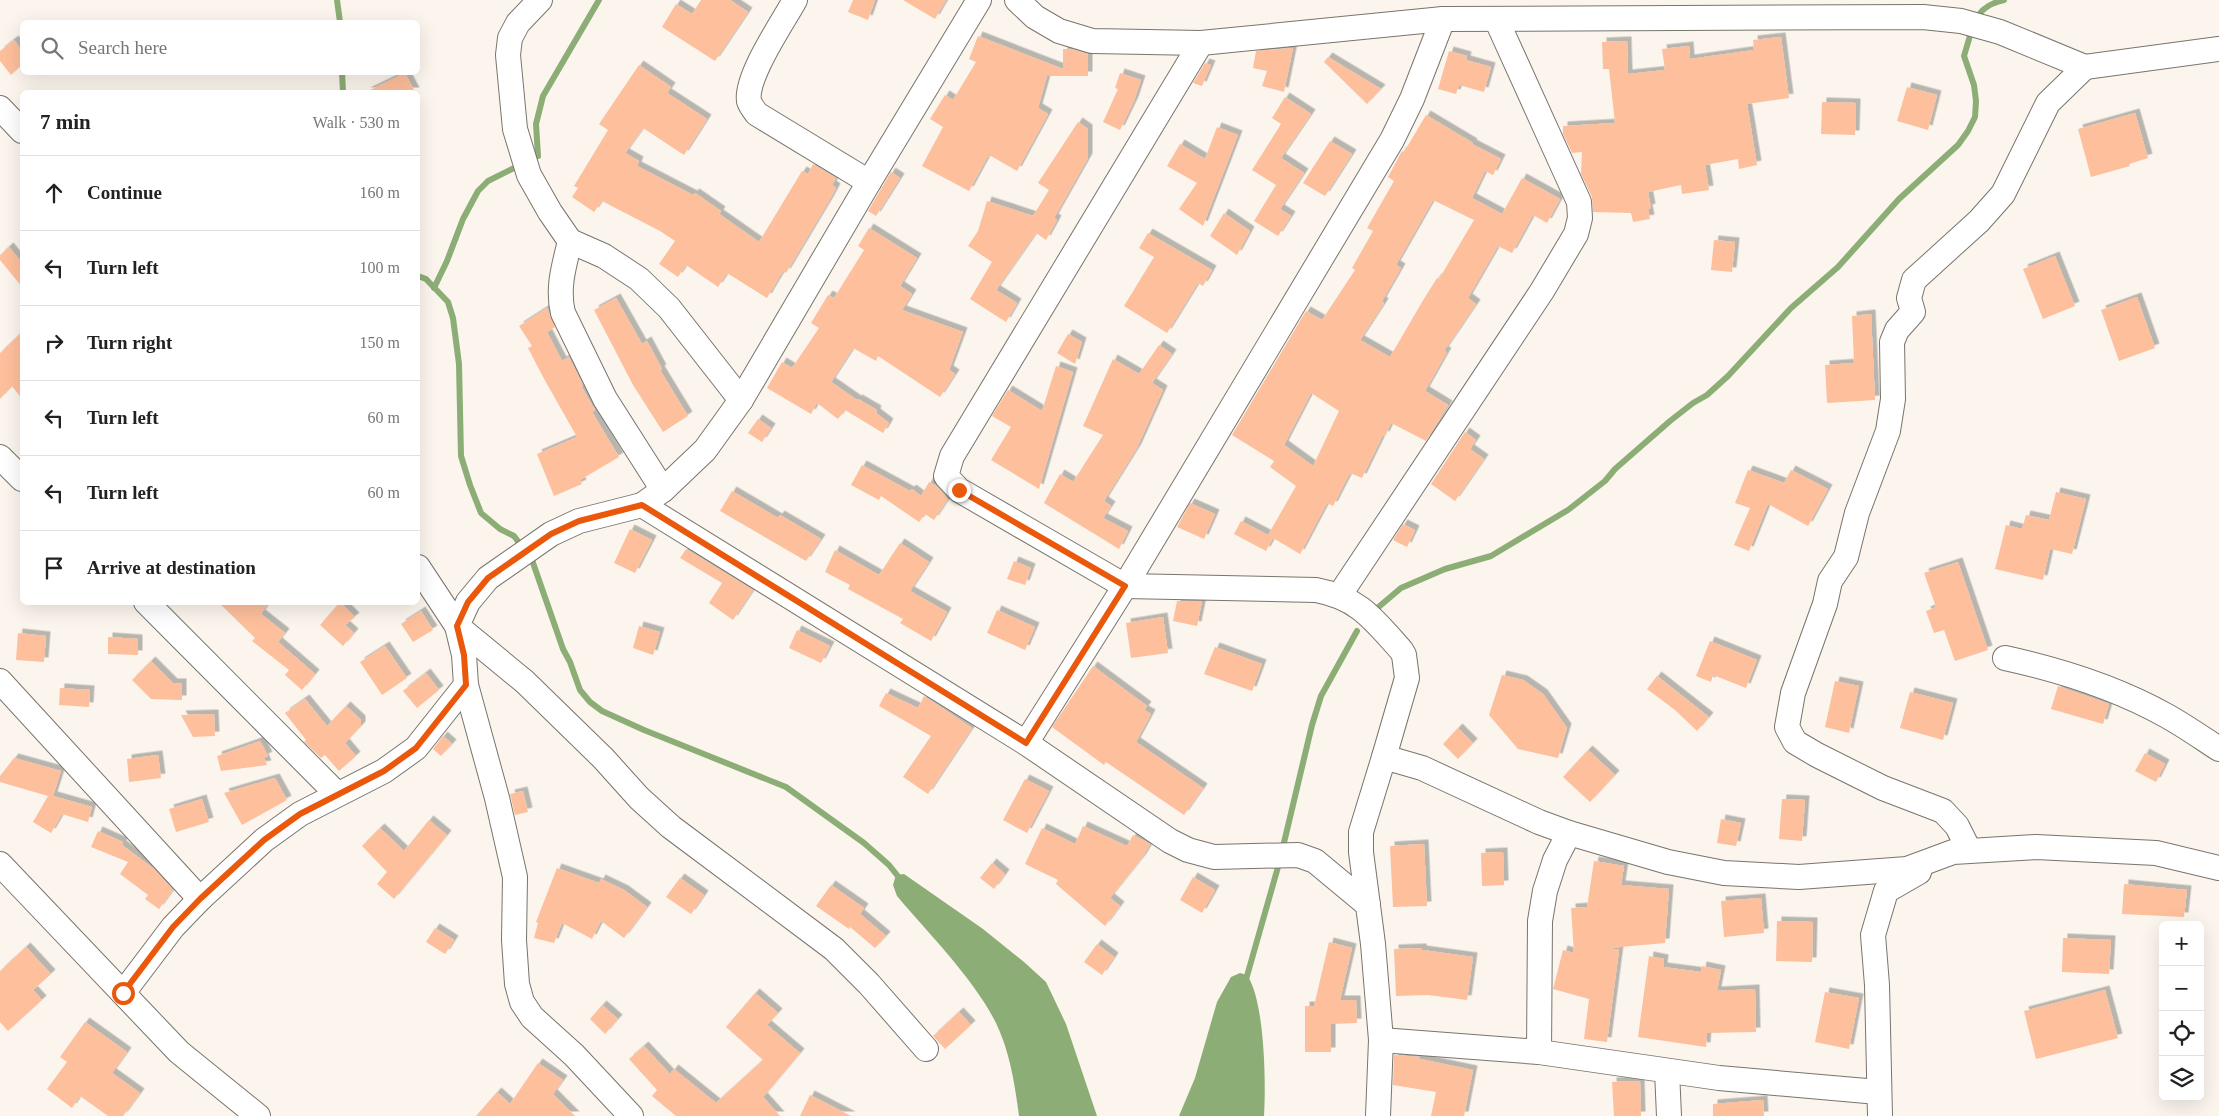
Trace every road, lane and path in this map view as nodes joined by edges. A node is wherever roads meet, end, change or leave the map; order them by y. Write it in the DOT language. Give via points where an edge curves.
graph roads {
  1 [pos="540,0"];
  2 [pos="796,0"];
  3 [pos="979,0"];
  4 [pos="1017,0"];
  5 [pos="1443,19"];
  6 [pos="1497,20"];
  7 [pos="1201,43"];
  8 [pos="2219,49"];
  9 [pos="2085,67"];
  10 [pos="0,108"];
  11 [pos="20,129"];
  12 [pos="869,182"];
  13 [pos="570,241"];
  14 [pos="741,400"];
  15 [pos="0,457"];
  16 [pos="20,477"];
  17 [pos="663,490"];
  18 [pos="642,505"];
  19 [pos="420,570"];
  20 [pos="1125,586"];
  21 [pos="1339,596"];
  22 [pos="149,605"];
  23 [pos="457,626"];
  24 [pos="2005,658"];
  25 [pos="0,681"];
  26 [pos="466,685"];
  27 [pos="1026,743"];
  28 [pos="2219,749"];
  29 [pos="1384,757"];
  30 [pos="337,794"];
  31 [pos="1570,833"];
  32 [pos="1961,851"];
  33 [pos="0,864"];
  34 [pos="2219,868"];
  35 [pos="200,899"];
  36 [pos="1368,905"];
  37 [pos="123,993"];
  38 [pos="1381,1040"];
  39 [pos="926,1050"];
  40 [pos="1539,1052"];
  41 [pos="1667,1071"];
  42 [pos="1878,1092"];
  43 [pos="258,1116"];
  44 [pos="631,1116"];
  45 [pos="1378,1116"];
  46 [pos="1669,1116"];
  47 [pos="1880,1116"];
  1 -- 13 [label="street" via="518,23 510,38 508,55 516,129 529,175"];
  2 -- 12 [label="street" via="760,62 750,86 749,102 757,114"];
  3 -- 12 [label="street"];
  4 -- 7 [label="street" via="1035,17 1059,31 1092,41"];
  5 -- 6 [label="street"];
  5 -- 7 [label="street"];
  5 -- 20 [label="street" via="1412,99 1392,140"];
  6 -- 9 [label="street" via="1923,17 1961,21 2000,32"];
  6 -- 21 [label="street" via="1579,202 1576,234 1542,291"];
  7 -- 20 [label="street" via="952,456 946,476 959,490"];
  8 -- 9 [label="street"];
  9 -- 32 [label="street" via="2048,103 2003,194 1979,221 1914,280 1909,298 1913,312 1897,330 1892,342 1893,399 1888,431 1857,513 1846,557 1830,581 1793,693 1787,727 1795,742 1817,755 1883,788 1943,811 1956,826"];
  10 -- 11 [label="street"];
  12 -- 14 [label="street"];
  13 -- 14 [label="street" via="604,256 639,279 669,308"];
  13 -- 17 [label="street" via="560,280 563,313 605,399"];
  14 -- 17 [label="street" via="706,450"];
  15 -- 16 [label="street"];
  17 -- 18 [label="street"];
  18 -- 23 [label="street" via="579,521 551,534 488,578 468,602"];
  18 -- 27 [label="street"];
  19 -- 23 [label="street"];
  20 -- 21 [label="street" via="1316,590"];
  20 -- 27 [label="street"];
  21 -- 29 [label="street" via="1367,612 1404,655 1408,678"];
  22 -- 30 [label="street"];
  23 -- 26 [label="street" via="464,655"];
  23 -- 39 [label="street" via="525,682 671,827 834,949"];
  24 -- 28 [label="street" via="2044,667 2117,692 2166,716"];
  25 -- 35 [label="street"];
  26 -- 30 [label="street" via="416,748 384,771"];
  26 -- 44 [label="street" via="515,877 514,940 517,984 522,1002 532,1017 574,1055"];
  27 -- 36 [label="street" via="1188,850 1214,857 1298,855 1315,861"];
  29 -- 31 [label="street" via="1422,768"];
  29 -- 36 [label="street" via="1362,832 1361,852"];
  30 -- 35 [label="street" via="300,814 264,840"];
  31 -- 32 [label="street" via="1668,862 1724,873 1800,878 1907,869"];
  31 -- 40 [label="street" via="1555,860 1540,921"];
  32 -- 34 [label="street" via="2036,848 2156,853"];
  32 -- 42 [label="street" via="1886,891 1873,934 1878,985"];
  33 -- 37 [label="street"];
  35 -- 37 [label="street" via="173,927"];
  36 -- 38 [label="street"];
  37 -- 43 [label="street" via="179,1052"];
  38 -- 40 [label="street"];
  38 -- 45 [label="street"];
  40 -- 41 [label="street"];
  41 -- 42 [label="street"];
  41 -- 46 [label="street"];
  42 -- 47 [label="street"];
}
